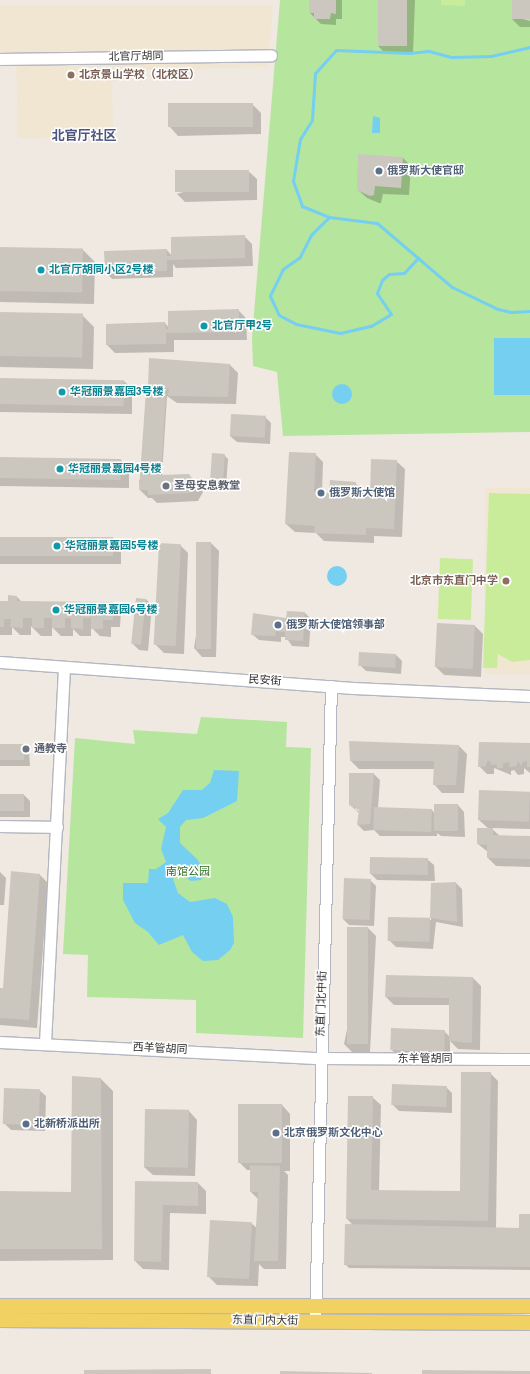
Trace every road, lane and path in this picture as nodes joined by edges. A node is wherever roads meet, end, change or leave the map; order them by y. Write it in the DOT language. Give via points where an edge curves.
graph roads {
  1 [pos="271,55"];
  2 [pos="0,59"];
  3 [pos="0,662"];
  4 [pos="64,668"];
  5 [pos="331,686"];
  6 [pos="530,696"];
  7 [pos="0,826"];
  8 [pos="56,827"];
  9 [pos="0,1042"];
  10 [pos="45,1043"];
  11 [pos="320,1058"];
  12 [pos="530,1059"];
  13 [pos="316,1304"];
  14 [pos="0,1306"];
  15 [pos="530,1306"];
  16 [pos="0,1320"];
  17 [pos="315,1322"];
  18 [pos="530,1323"];
  1 -- 2 [label="street, 北官厅胡同"];
  3 -- 4 [label="street, 民安街"];
  4 -- 5 [label="street, 民安街"];
  4 -- 8 [label="street"];
  5 -- 6 [label="street, 民安街"];
  5 -- 11 [label="street, 东直门北中街"];
  7 -- 8 [label="street"];
  8 -- 10 [label="street"];
  9 -- 10 [label="street, 西羊管胡同"];
  10 -- 11 [label="street, 西羊管胡同"];
  11 -- 12 [label="street, 东羊管胡同"];
  11 -- 13 [label="street, 东直门北中街"];
  13 -- 14 [label="main road, 东直门内大街"];
  13 -- 15 [label="main road, 东直门内大街"];
  13 -- 17 [label="street, 东直门北中街"];
  16 -- 17 [label="main road, 东直门内大街"];
  17 -- 18 [label="main road, 东直门内大街"];
}
